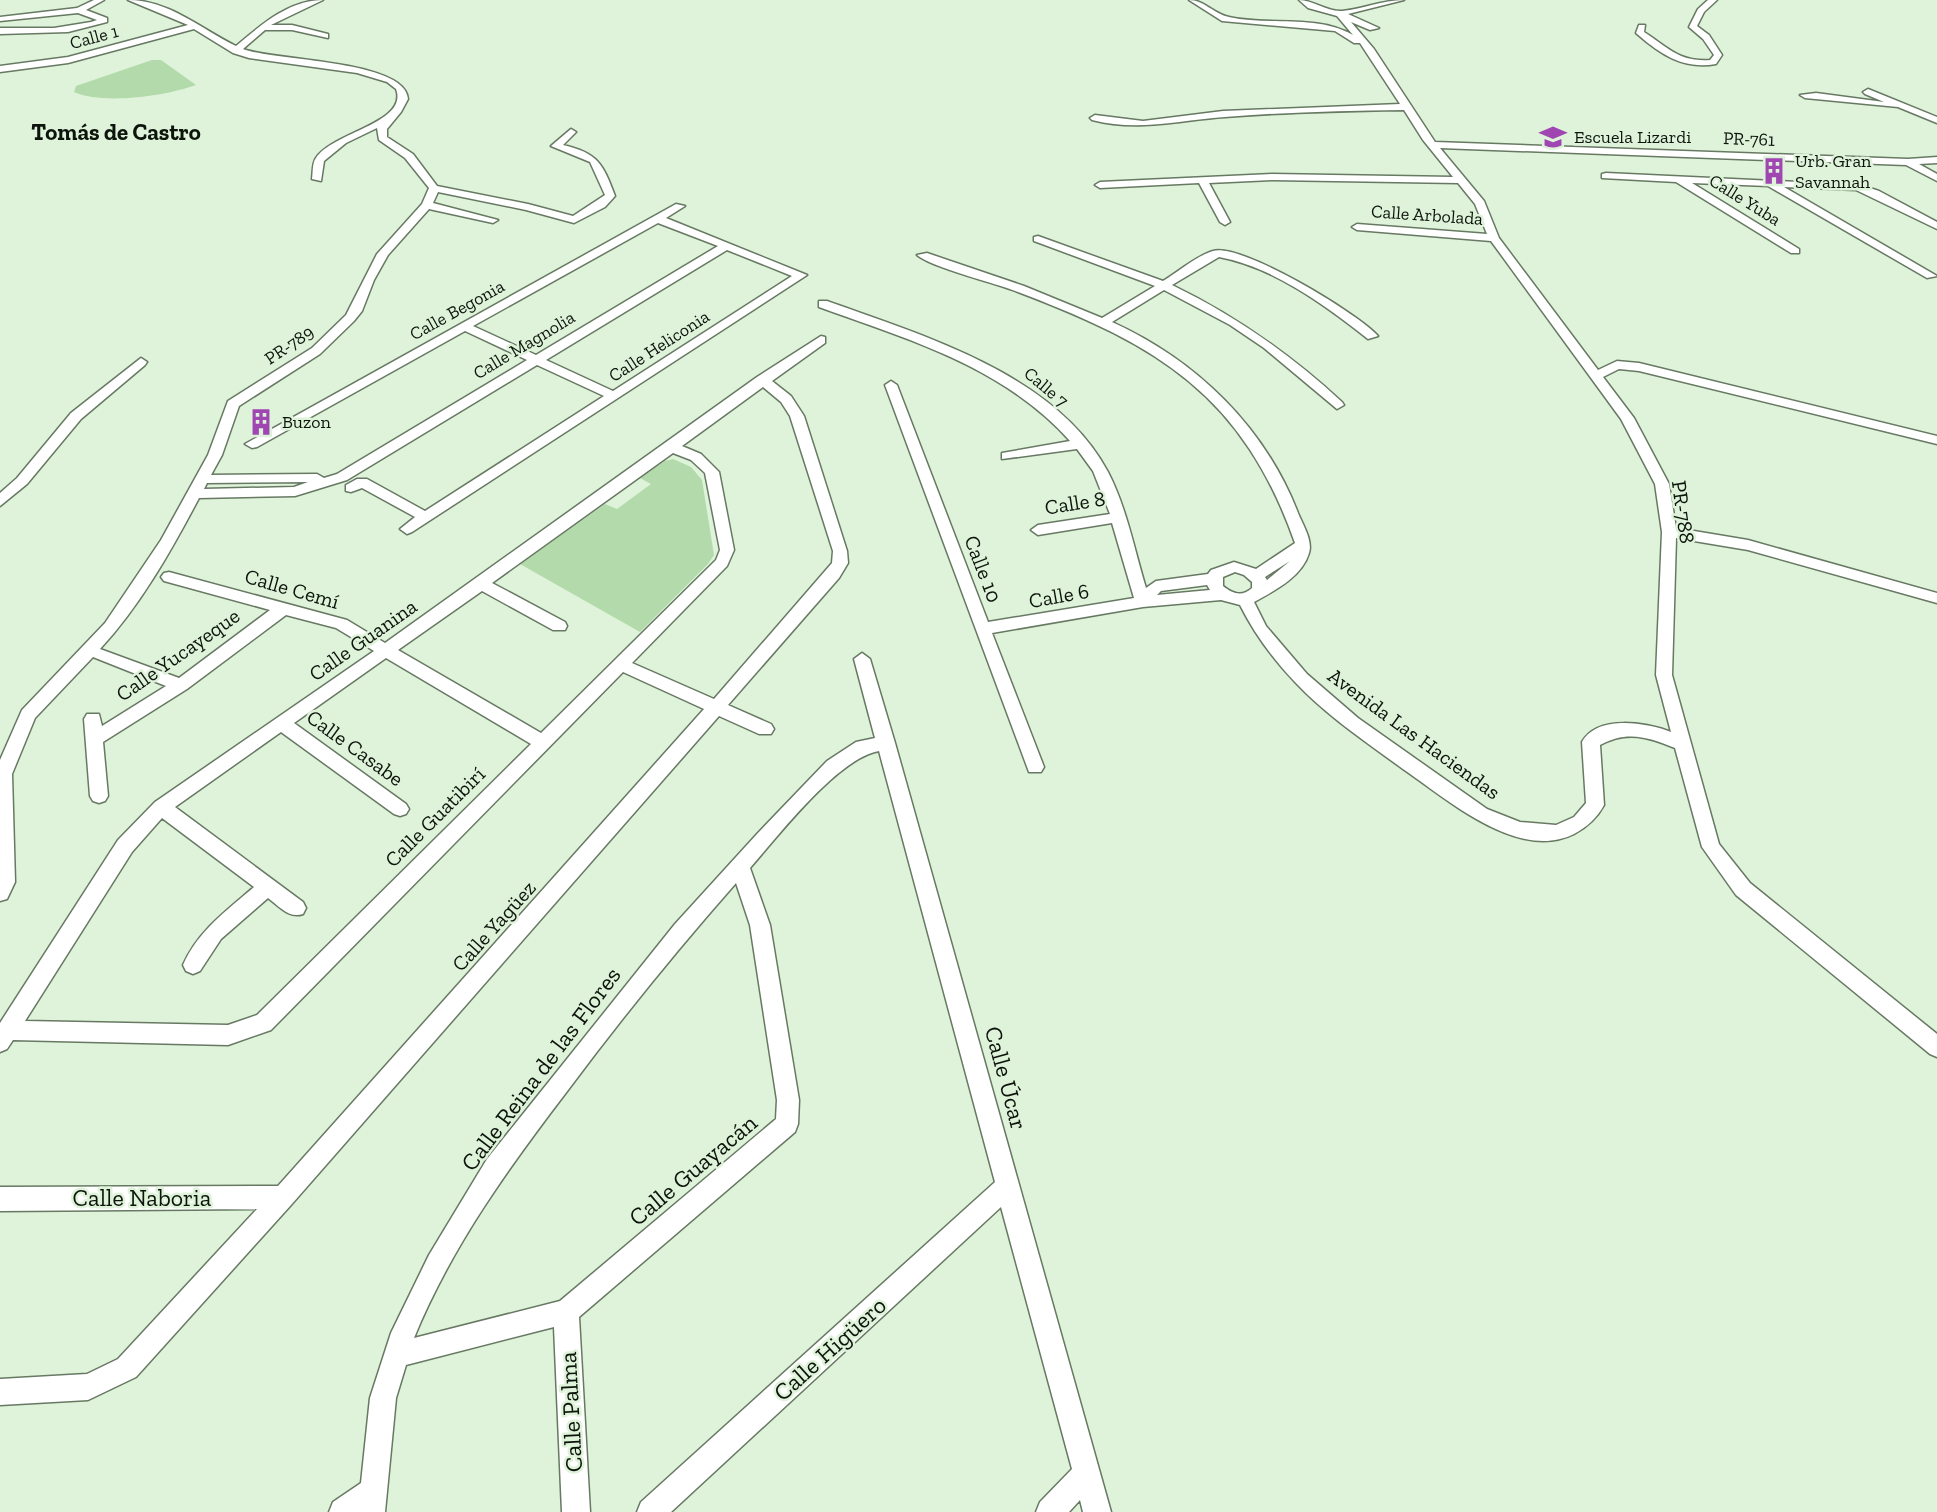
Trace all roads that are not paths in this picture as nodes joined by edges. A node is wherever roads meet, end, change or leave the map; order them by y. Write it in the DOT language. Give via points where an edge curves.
graph roads {
  1 [pos="100,0"];
  2 [pos="132,0"];
  3 [pos="319,0"];
  4 [pos="1304,0"];
  5 [pos="1400,0"];
  6 [pos="1713,0"];
  7 [pos="1192,1"];
  8 [pos="79,10"];
  9 [pos="1340,14"];
  10 [pos="0,19"];
  11 [pos="195,26"];
  12 [pos="1693,26"];
  13 [pos="1642,27"];
  14 [pos="264,28"];
  15 [pos="1375,28"];
  16 [pos="0,31"];
  17 [pos="325,36"];
  18 [pos="1691,38"];
  19 [pos="236,51"];
  20 [pos="1371,51"];
  21 [pos="0,69"];
  22 [pos="1868,92"];
  23 [pos="1805,95"];
  24 [pos="1896,105"];
  25 [pos="1408,107"];
  26 [pos="1095,118"];
  27 [pos="1937,120"];
  28 [pos="389,121"];
  29 [pos="571,132"];
  30 [pos="1433,145"];
  31 [pos="1937,160"];
  32 [pos="1908,162"];
  33 [pos="1616,164"];
  34 [pos="1606,176"];
  35 [pos="1677,178"];
  36 [pos="1937,178"];
  37 [pos="317,179"];
  38 [pos="1202,180"];
  39 [pos="1460,180"];
  40 [pos="1769,183"];
  41 [pos="1100,185"];
  42 [pos="434,188"];
  43 [pos="427,205"];
  44 [pos="680,206"];
  45 [pos="658,219"];
  46 [pos="493,220"];
  47 [pos="1224,222"];
  48 [pos="1937,226"];
  49 [pos="1357,227"];
  50 [pos="1494,238"];
  51 [pos="1038,239"];
  52 [pos="726,246"];
  53 [pos="1795,251"];
  54 [pos="923,254"];
  55 [pos="1931,276"];
  56 [pos="1164,285"];
  57 [pos="824,304"];
  58 [pos="1104,321"];
  59 [pos="464,326"];
  60 [pos="1372,336"];
  61 [pos="821,340"];
  62 [pos="536,359"];
  63 [pos="141,362"];
  64 [pos="1596,376"];
  65 [pos="762,380"];
  66 [pos="891,385"];
  67 [pos="614,396"];
  68 [pos="1337,405"];
  69 [pos="1937,440"];
  70 [pos="252,444"];
  71 [pos="1080,444"];
  72 [pos="671,447"];
  73 [pos="1007,456"];
  74 [pos="203,479"];
  75 [pos="346,483"];
  76 [pos="195,494"];
  77 [pos="0,501"];
  78 [pos="426,517"];
  79 [pos="1119,517"];
  80 [pos="407,529"];
  81 [pos="1038,530"];
  82 [pos="1669,532"];
  83 [pos="169,577"];
  84 [pos="1213,579"];
  85 [pos="481,584"];
  86 [pos="1253,588"];
  87 [pos="1222,594"];
  88 [pos="1937,598"];
  89 [pos="1143,601"];
  90 [pos="284,608"];
  91 [pos="559,626"];
  92 [pos="983,629"];
  93 [pos="385,650"];
  94 [pos="100,655"];
  95 [pos="862,659"];
  96 [pos="620,664"];
  97 [pos="181,685"];
  98 [pos="719,707"];
  99 [pos="93,719"];
  100 [pos="282,724"];
  101 [pos="765,729"];
  102 [pos="96,738"];
  103 [pos="542,742"];
  104 [pos="886,743"];
  105 [pos="1683,744"];
  106 [pos="1035,767"];
  107 [pos="99,796"];
  108 [pos="162,807"];
  109 [pos="400,809"];
  110 [pos="740,868"];
  111 [pos="267,888"];
  112 [pos="0,893"];
  113 [pos="296,908"];
  114 [pos="193,965"];
  115 [pos="4,1036"];
  116 [pos="1937,1047"];
  117 [pos="1008,1185"];
  118 [pos="283,1197"];
  119 [pos="0,1199"];
  120 [pos="566,1312"];
  121 [pos="397,1355"];
  122 [pos="0,1392"];
  123 [pos="1087,1473"];
  124 [pos="372,1502"];
  125 [pos="343,1512"];
  126 [pos="576,1512"];
  127 [pos="651,1512"];
  128 [pos="1050,1512"];
  129 [pos="1097,1512"];
  1 -- 8 [label="street"];
  2 -- 11 [label="street" via="173,13"];
  3 -- 14 [label="street" via="276,16"];
  4 -- 9 [label="street"];
  5 -- 9 [label="street"];
  6 -- 12 [label="street"];
  7 -- 20 [label="street" via="1225,19 1337,29"];
  8 -- 10 [label="street"];
  8 -- 16 [label="street" via="104,19 74,27"];
  9 -- 15 [label="street"];
  9 -- 20 [label="street, PR-788 / PR-788"];
  11 -- 19 [label="street"];
  11 -- 21 [label="street, Calle 1" via="68,60"];
  12 -- 13 [label="street" via="1718,55 1713,62 1672,58 1640,33"];
  12 -- 18 [label="street"];
  14 -- 17 [label="street" via="292,27"];
  14 -- 19 [label="street"];
  19 -- 28 [label="street" via="388,78 403,96"];
  20 -- 25 [label="street, PR-788 / PR-788"];
  22 -- 24 [label="street"];
  23 -- 24 [label="street"];
  24 -- 27 [label="street"];
  25 -- 26 [label="street" via="1251,112 1189,117 1169,124 1110,123"];
  25 -- 30 [label="street, PR-788 / PR-788"];
  28 -- 37 [label="street" via="332,148 319,160"];
  28 -- 42 [label="street" via="382,128 383,138 409,156"];
  29 -- 42 [label="street" via="556,146 597,161 610,196 574,220"];
  30 -- 33 [label="street, PR-761 / PR-761"];
  30 -- 39 [label="street, PR-788 / PR-788"];
  31 -- 32 [label="street, PR-761 / PR-761"];
  32 -- 33 [label="street, PR-761 / PR-761"];
  32 -- 36 [label="street"];
  33 -- 34 [label="street"];
  33 -- 35 [label="street"];
  35 -- 40 [label="street"];
  35 -- 53 [label="street, Calle Yuba"];
  38 -- 39 [label="street"];
  38 -- 41 [label="street"];
  38 -- 47 [label="street"];
  39 -- 50 [label="street, PR-788 / PR-788" via="1480,203"];
  40 -- 48 [label="street" via="1866,189"];
  40 -- 55 [label="street"];
  42 -- 43 [label="street, PR-789 / PR-789"];
  43 -- 46 [label="street"];
  43 -- 74 [label="street, PR-789 / PR-789" via="383,254 356,311 336,332 316,351 233,404"];
  44 -- 45 [label="street, Calle Begonia"];
  45 -- 52 [label="street, Calle Heliconia"];
  45 -- 59 [label="street, Calle Begonia"];
  49 -- 50 [label="street, Calle Arbolada"];
  50 -- 64 [label="street, PR-788 / PR-788"];
  51 -- 56 [label="street"];
  52 -- 62 [label="street, Calle Magnolia"];
  52 -- 67 [label="street, Calle Heliconia" via="801,275"];
  54 -- 58 [label="street"];
  56 -- 58 [label="street"];
  56 -- 60 [label="street" via="1217,253 1228,254 1296,287"];
  56 -- 68 [label="street" via="1247,329 1299,368"];
  57 -- 71 [label="street, Calle 7" via="1001,373 1041,401"];
  58 -- 86 [label="street" via="1157,351 1209,391 1244,429 1271,470 1303,545 1302,558 1289,564 1279,581"];
  59 -- 62 [label="street"];
  59 -- 70 [label="street, Calle Begonia"];
  61 -- 65 [label="street, Calle Guanina"];
  62 -- 67 [label="street"];
  62 -- 75 [label="street, Calle Magnolia"];
  63 -- 77 [label="street" via="76,416"];
  64 -- 69 [label="street" via="1617,365 1639,367"];
  64 -- 82 [label="street, PR-788 / PR-788" via="1627,418 1661,484"];
  65 -- 72 [label="street, Calle Guanina"];
  65 -- 98 [label="street, Calle Yagüez" via="786,399 797,416 840,563"];
  66 -- 92 [label="street, Calle 10"];
  67 -- 78 [label="street, Calle Heliconia"];
  71 -- 73 [label="street"];
  71 -- 79 [label="street, Calle 7" via="1101,472"];
  72 -- 85 [label="street, Calle Guanina"];
  72 -- 96 [label="street, Calle Guatibirí" via="696,457 712,472 727,550 722,562"];
  74 -- 75 [label="street"];
  74 -- 76 [label="street, PR-789 / PR-789"];
  75 -- 76 [label="street, Calle Magnolia" via="295,491"];
  75 -- 78 [label="street" via="362,482"];
  76 -- 112 [label="street, PR-789 / PR-789" via="111,628 28,715 3,774 5,882"];
  78 -- 80 [label="street, Calle Heliconia"];
  79 -- 81 [label="street, Calle 8"];
  79 -- 89 [label="street, Calle 7"];
  82 -- 88 [label="street" via="1748,545"];
  82 -- 105 [label="street, PR-788 / PR-788" via="1664,675"];
  83 -- 90 [label="street, Calle Cemí"];
  84 -- 86 [label="street, Calle 6" via="1220,570 1234,567"];
  84 -- 87 [label="street"];
  84 -- 89 [label="street, Calle 6" via="1156,586"];
  85 -- 91 [label="street"];
  85 -- 93 [label="street, Calle Guanina"];
  86 -- 87 [label="street, Calle 6"];
  86 -- 105 [label="street, Avenida Las Haciendas" via="1260,629 1301,678 1352,723 1481,814 1518,830 1558,833 1580,822 1595,805 1591,742 1610,730 1628,727"];
  87 -- 89 [label="street, Calle 6"];
  89 -- 92 [label="street, Calle 6"];
  90 -- 93 [label="street, Calle Cemí" via="341,624"];
  90 -- 97 [label="street, Calle Yucayeque"];
  92 -- 106 [label="street, Calle 10"];
  93 -- 100 [label="street, Calle Guanina"];
  93 -- 103 [label="street, Calle Cemí"];
  94 -- 97 [label="street"];
  95 -- 104 [label="street, Calle Úcar"];
  96 -- 98 [label="street"];
  96 -- 103 [label="street, Calle Guatibirí"];
  97 -- 102 [label="street, Calle Yucayeque"];
  98 -- 101 [label="street"];
  98 -- 118 [label="street, Calle Yagüez"];
  99 -- 102 [label="street"];
  100 -- 108 [label="street, Calle Guanina"];
  100 -- 109 [label="street, Calle Casabe"];
  102 -- 107 [label="street"];
  103 -- 115 [label="street, Calle Guatibirí" via="264,1023 228,1034"];
  104 -- 110 [label="street, Calle Reina de las Flores" via="862,747 833,766"];
  104 -- 117 [label="street, Calle Úcar"];
  105 -- 116 [label="street, PR-788 / PR-788" via="1711,847 1743,888"];
  108 -- 111 [label="street"];
  108 -- 115 [label="street, Calle Guanina" via="125,846"];
  110 -- 120 [label="street, Calle Guayacán" via="760,925 788,1100 787,1124"];
  110 -- 121 [label="street, Calle Reina de las Flores" via="649,971 495,1167 437,1264"];
  111 -- 113 [label="street"];
  111 -- 114 [label="street" via="214,933"];
  117 -- 123 [label="street, Calle Úcar"];
  117 -- 127 [label="street, Calle Higüero"];
  118 -- 119 [label="street, Calle Naboria"];
  118 -- 122 [label="street, Calle Yagüez" via="127,1368 88,1387"];
  120 -- 121 [label="street, Calle Guayacán"];
  120 -- 126 [label="street, Calle Palma"];
  121 -- 124 [label="street, Calle Reina de las Flores" via="383,1398"];
  123 -- 128 [label="street"];
  123 -- 129 [label="street, Calle Úcar"];
  124 -- 125 [label="street"];
}
